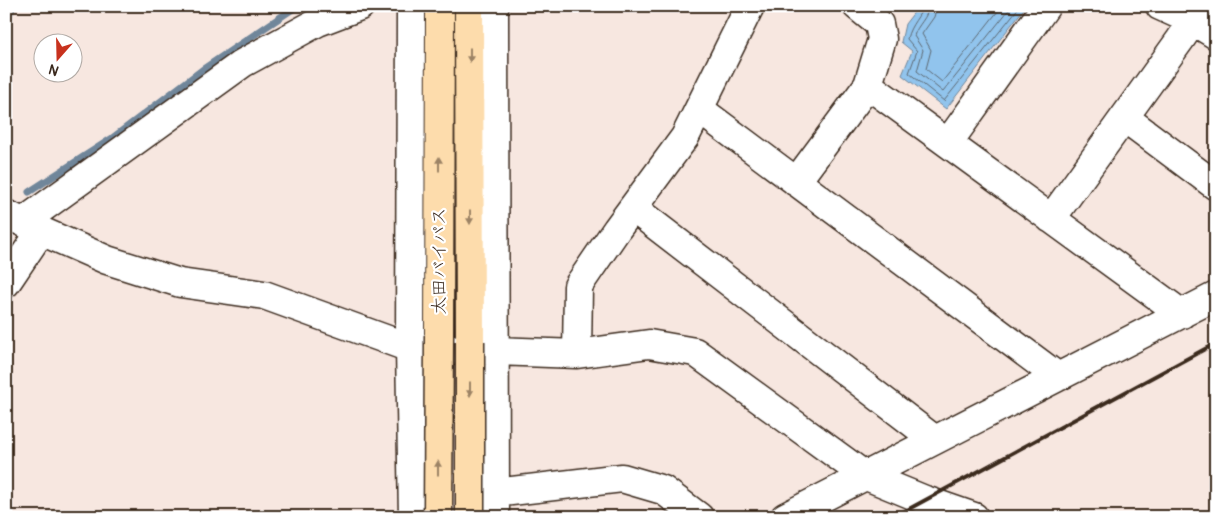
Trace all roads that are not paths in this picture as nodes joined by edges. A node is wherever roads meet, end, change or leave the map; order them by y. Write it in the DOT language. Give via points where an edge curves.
graph roads {
  1 [pos="360,6"];
  2 [pos="411,6"];
  3 [pos="440,6"];
  4 [pos="470,6"];
  5 [pos="494,6"];
  6 [pos="750,6"];
  7 [pos="857,6"];
  8 [pos="1046,6"];
  9 [pos="1160,6"];
  10 [pos="1196,14"];
  11 [pos="1216,35"];
  12 [pos="868,85"];
  13 [pos="699,109"];
  14 [pos="1125,118"];
  15 [pos="948,143"];
  16 [pos="796,182"];
  17 [pos="1216,186"];
  18 [pos="633,208"];
  19 [pos="1051,219"];
  20 [pos="23,223"];
  21 [pos="6,283"];
  22 [pos="1216,296"];
  23 [pos="1182,314"];
  24 [pos="410,348"];
  25 [pos="496,351"];
  26 [pos="577,354"];
  27 [pos="1058,377"];
  28 [pos="935,440"];
  29 [pos="864,475"];
  30 [pos="495,505"];
  31 [pos="413,517"];
  32 [pos="438,517"];
  33 [pos="470,517"];
  34 [pos="699,517"];
  35 [pos="785,517"];
  36 [pos="974,517"];
  1 -- 20 [label="street" via="318,22 243,63"];
  2 -- 24 [label="street"];
  32 -- 3 [label="highway, 太田バイパス, one-way, bridge"];
  4 -- 33 [label="highway, 太田バイパス, one-way, bridge"];
  5 -- 25 [label="street"];
  6 -- 13 [label="street"];
  7 -- 12 [label="street" via="879,24 882,39"];
  8 -- 15 [label="street"];
  9 -- 10 [label="street"];
  10 -- 11 [label="street"];
  10 -- 14 [label="street"];
  12 -- 15 [label="street"];
  12 -- 16 [label="street"];
  13 -- 16 [label="street"];
  13 -- 18 [label="street" via="686,137"];
  14 -- 17 [label="street"];
  14 -- 19 [label="street"];
  15 -- 19 [label="street"];
  16 -- 27 [label="street"];
  18 -- 26 [label="street" via="578,286"];
  18 -- 28 [label="street"];
  19 -- 23 [label="street"];
  20 -- 21 [label="street"];
  20 -- 24 [label="street" via="107,260 180,283 264,295"];
  22 -- 23 [label="street"];
  23 -- 27 [label="street"];
  24 -- 25 [label="street"];
  24 -- 31 [label="street"];
  25 -- 26 [label="street"];
  25 -- 30 [label="street"];
  26 -- 29 [label="street" via="650,344 696,352"];
  27 -- 28 [label="street"];
  28 -- 29 [label="street"];
  29 -- 35 [label="street"];
  29 -- 36 [label="street"];
  30 -- 34 [label="street" via="622,478 663,490"];
}
